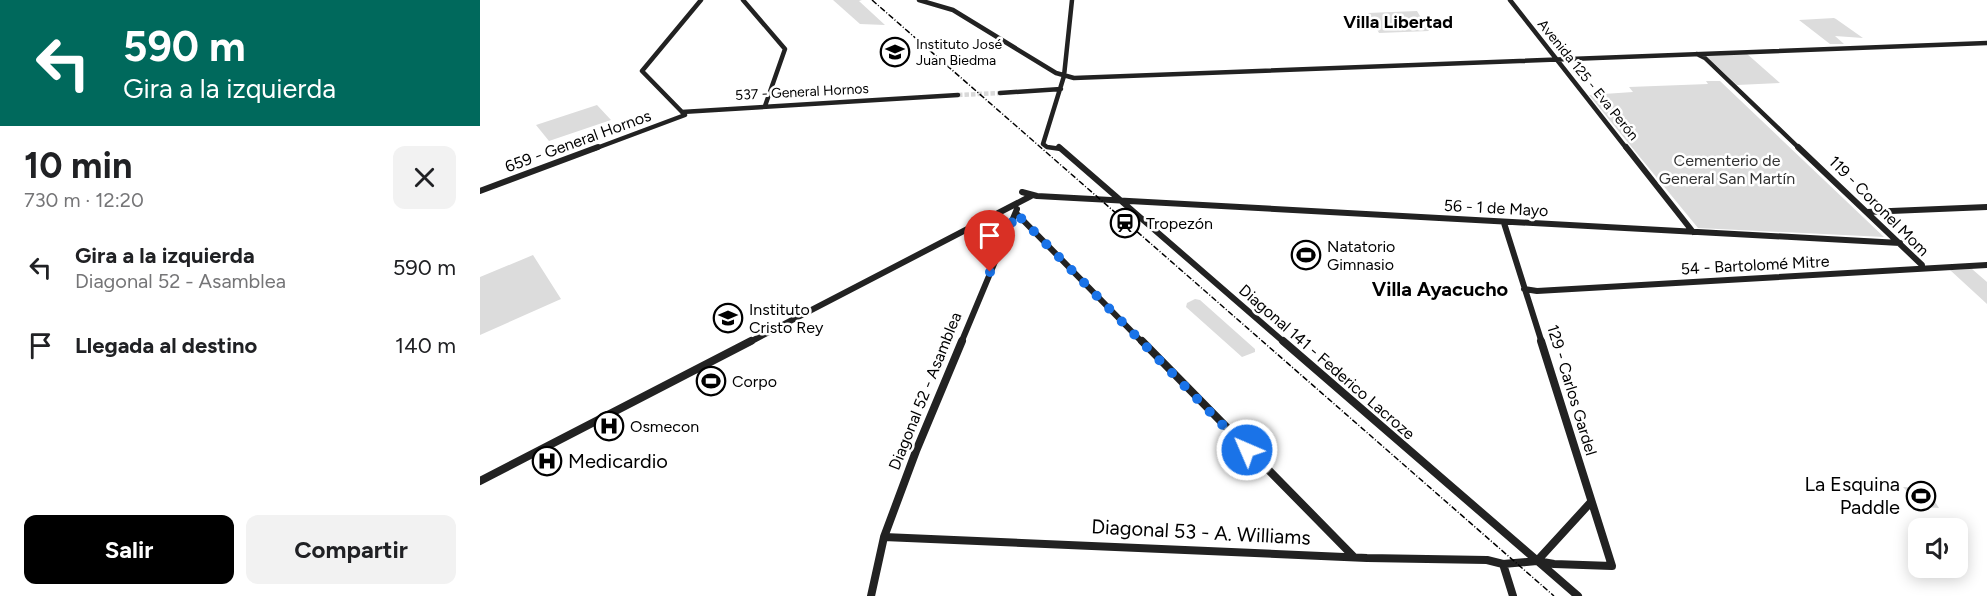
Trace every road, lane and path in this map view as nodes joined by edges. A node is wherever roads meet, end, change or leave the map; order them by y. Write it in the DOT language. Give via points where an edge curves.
graph roads {
  1 [pos="701,0"];
  2 [pos="743,0"];
  3 [pos="919,0"];
  4 [pos="1072,0"];
  5 [pos="1510,0"];
  6 [pos="1987,42"];
  7 [pos="1696,54"];
  8 [pos="1555,58"];
  9 [pos="1066,77"];
  10 [pos="1061,89"];
  11 [pos="1000,93"];
  12 [pos="958,95"];
  13 [pos="765,106"];
  14 [pos="683,113"];
  15 [pos="480,190"];
  16 [pos="1022,192"];
  17 [pos="1037,196"];
  18 [pos="1119,200"];
  19 [pos="1018,202"];
  20 [pos="1987,207"];
  21 [pos="1002,210"];
  22 [pos="1866,212"];
  23 [pos="1014,217"];
  24 [pos="1504,222"];
  25 [pos="1693,232"];
  26 [pos="1898,243"];
  27 [pos="1987,265"];
  28 [pos="1922,268"];
  29 [pos="1524,289"];
  30 [pos="480,481"];
  31 [pos="1591,502"];
  32 [pos="884,537"];
  33 [pos="1354,557"];
  34 [pos="1537,561"];
  35 [pos="1503,564"];
  36 [pos="1612,566"];
  37 [pos="870,596"];
  38 [pos="1513,596"];
  39 [pos="1578,596"];
  1 -- 14 [label="street" via="642,71"];
  2 -- 13 [label="street" via="784,49"];
  3 -- 9 [label="street" via="953,10"];
  4 -- 9 [label="street"];
  5 -- 8 [label="street, Avenida 125 - Eva Perón"];
  6 -- 7 [label="street"];
  6 -- 8 [label="street"];
  7 -- 8 [label="street"];
  7 -- 22 [label="street, 119 - Coronel Mom" via="1705,58"];
  8 -- 9 [label="street"];
  8 -- 25 [label="street, Avenida 125 - Eva Perón"];
  9 -- 10 [label="street"];
  10 -- 11 [label="street"];
  10 -- 18 [label="street, Diagonal 141 - Federico Lacroze" via="1043,144 1059,147"];
  12 -- 13 [label="street, 537 - General Hornos"];
  13 -- 14 [label="street, 537 - General Hornos"];
  14 -- 15 [label="street, 659 - General Hornos"];
  16 -- 17 [label="street"];
  17 -- 18 [label="street, 56 - 1 de Mayo"];
  17 -- 19 [label="street"];
  18 -- 24 [label="street, 56 - 1 de Mayo"];
  18 -- 34 [label="street, Diagonal 141 - Federico Lacroze"];
  19 -- 21 [label="street"];
  19 -- 23 [label="street, Diagonal 52 - Asamblea"];
  20 -- 22 [label="street"];
  21 -- 23 [label="street" via="1012,211"];
  21 -- 30 [label="street"];
  22 -- 26 [label="street, 119 - Coronel Mom"];
  23 -- 32 [label="street, Diagonal 52 - Asamblea"];
  23 -- 33 [label="street"];
  24 -- 25 [label="street, 56 - 1 de Mayo"];
  24 -- 29 [label="street, 129 - Carlos Gardel"];
  25 -- 26 [label="street, 56 - 1 de Mayo"];
  26 -- 28 [label="street, 119 - Coronel Mom"];
  27 -- 28 [label="street, 54 - Bartolomé Mitre"];
  28 -- 29 [label="street, 54 - Bartolomé Mitre"];
  29 -- 31 [label="street, 129 - Carlos Gardel"];
  31 -- 34 [label="street"];
  31 -- 36 [label="street, 129 - Carlos Gardel"];
  32 -- 33 [label="street, Diagonal 53 - A. Williams"];
  32 -- 37 [label="street, Diagonal 52 - Asamblea"];
  33 -- 35 [label="street, Diagonal 53 - A. Williams" via="1487,560"];
  34 -- 35 [label="street, Diagonal 53 - A. Williams"];
  34 -- 36 [label="street, Diagonal 53 - A. Williams"];
  34 -- 39 [label="street, Diagonal 141 - Federico Lacroze"];
  35 -- 38 [label="street"];
}
